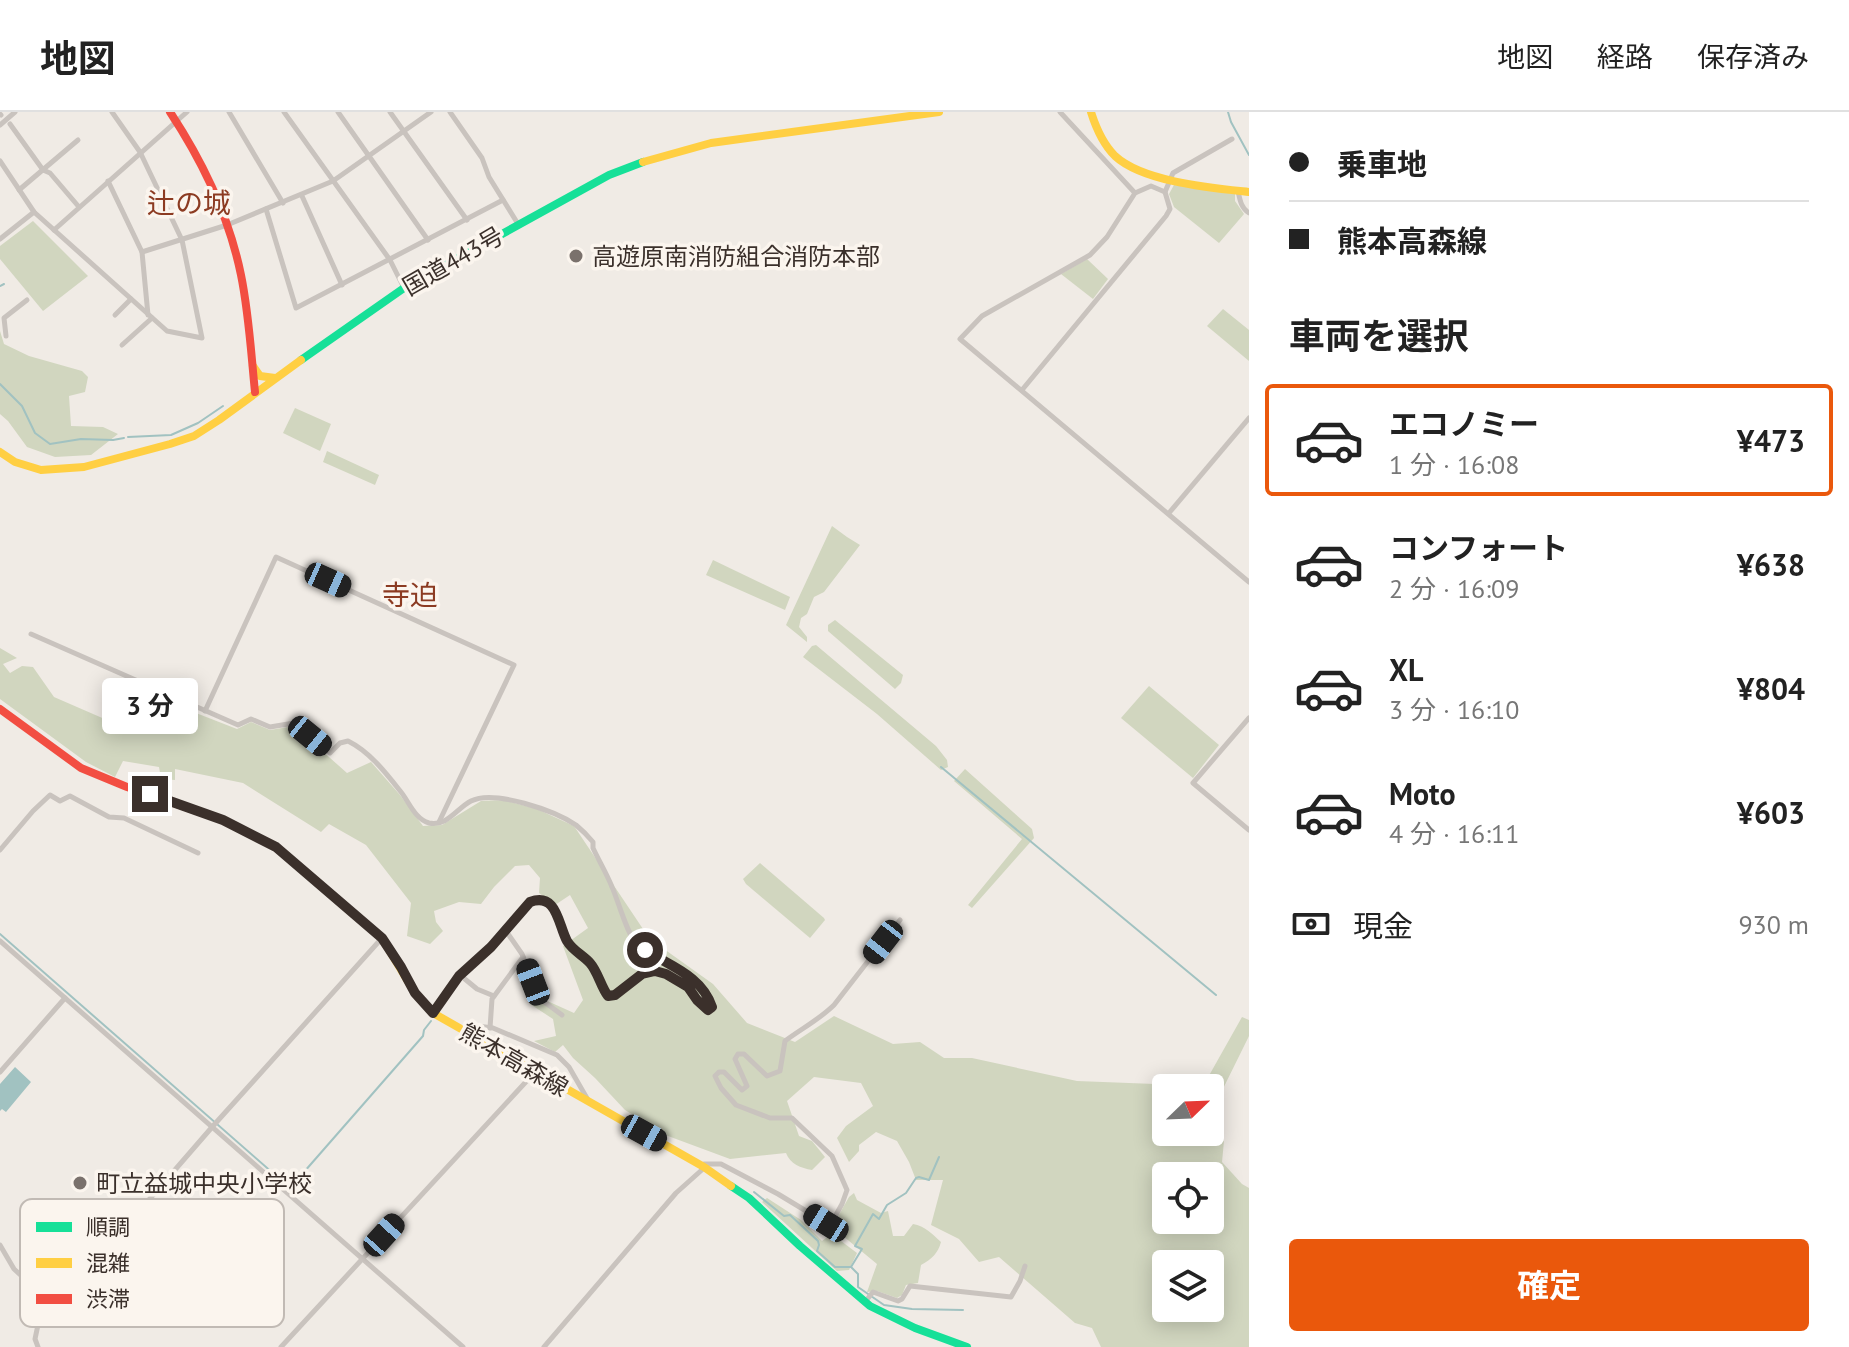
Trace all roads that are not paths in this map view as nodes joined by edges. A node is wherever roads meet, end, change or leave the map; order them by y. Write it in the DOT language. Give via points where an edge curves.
graph roads {
  1 [pos="15,112"];
  2 [pos="112,112"];
  3 [pos="187,112"];
  4 [pos="229,112"];
  5 [pos="284,112"];
  6 [pos="338,112"];
  7 [pos="390,112"];
  8 [pos="431,112"];
  9 [pos="450,112"];
  10 [pos="939,112"];
  11 [pos="1060,112"];
  12 [pos="1091,112"];
  13 [pos="173,116"];
  14 [pos="10,124"];
  15 [pos="0,125"];
  16 [pos="404,131"];
  17 [pos="1232,139"];
  18 [pos="78,140"];
  19 [pos="140,152"];
  20 [pos="369,157"];
  21 [pos="0,161"];
  22 [pos="43,170"];
  23 [pos="1169,179"];
  24 [pos="108,181"];
  25 [pos="333,181"];
  26 [pos="19,190"];
  27 [pos="1238,191"];
  28 [pos="1165,192"];
  29 [pos="1249,192"];
  30 [pos="1135,193"];
  31 [pos="302,196"];
  32 [pos="503,200"];
  33 [pos="283,203"];
  34 [pos="79,207"];
  35 [pos="266,209"];
  36 [pos="34,212"];
  37 [pos="1249,213"];
  38 [pos="467,220"];
  39 [pos="518,224"];
  40 [pos="227,225"];
  41 [pos="54,230"];
  42 [pos="0,239"];
  43 [pos="182,240"];
  44 [pos="428,240"];
  45 [pos="142,252"];
  46 [pos="390,260"];
  47 [pos="342,285"];
  48 [pos="404,288"];
  49 [pos="131,299"];
  50 [pos="27,300"];
  51 [pos="115,315"];
  52 [pos="150,316"];
  53 [pos="6,336"];
  54 [pos="122,345"];
  55 [pos="252,365"];
  56 [pos="275,378"];
  57 [pos="1022,390"];
  58 [pos="255,392"];
  59 [pos="1249,418"];
  60 [pos="0,452"];
  61 [pos="1169,513"];
  62 [pos="1249,582"];
  63 [pos="31,634"];
  64 [pos="0,709"];
  65 [pos="205,711"];
  66 [pos="1249,718"];
  67 [pos="438,823"];
  68 [pos="1249,830"];
  69 [pos="0,850"];
  70 [pos="198,853"];
  71 [pos="900,920"];
  72 [pos="506,931"];
  73 [pos="382,938"];
  74 [pos="0,941"];
  75 [pos="523,957"];
  76 [pos="460,975"];
  77 [pos="494,996"];
  78 [pos="65,998"];
  79 [pos="433,1013"];
  80 [pos="562,1015"];
  81 [pos="490,1028"];
  82 [pos="464,1031"];
  83 [pos="0,1072"];
  84 [pos="535,1072"];
  85 [pos="589,1103"];
  86 [pos="213,1126"];
  87 [pos="702,1165"];
  88 [pos="150,1199"];
  89 [pos="0,1245"];
  90 [pos="363,1259"];
  91 [pos="1025,1266"];
  92 [pos="20,1275"];
  93 [pos="865,1302"];
  94 [pos="38,1327"];
  95 [pos="38,1347"];
  96 [pos="281,1347"];
  97 [pos="463,1347"];
  98 [pos="544,1347"];
  99 [pos="967,1347"];
  1 -- 15 [label="street"];
  2 -- 19 [label="street"];
  3 -- 13 [label="street"];
  4 -- 33 [label="street"];
  5 -- 25 [label="street"];
  6 -- 20 [label="street"];
  7 -- 16 [label="street"];
  8 -- 16 [label="street"];
  9 -- 32 [label="street"];
  10 -- 39 [label="main road, 国道443号" via="672,153 609,175"];
  11 -- 30 [label="street"];
  12 -- 23 [label="main road" via="1101,138 1117,158"];
  13 -- 19 [label="street"];
  13 -- 40 [label="main road" via="199,159"];
  14 -- 22 [label="street"];
  16 -- 20 [label="street"];
  16 -- 38 [label="street"];
  17 -- 23 [label="street"];
  18 -- 22 [label="street"];
  19 -- 24 [label="street"];
  19 -- 43 [label="street"];
  20 -- 25 [label="street"];
  20 -- 44 [label="street"];
  21 -- 26 [label="street"];
  22 -- 26 [label="street"];
  22 -- 34 [label="street"];
  23 -- 27 [label="main road"];
  23 -- 28 [label="street"];
  24 -- 34 [label="street"];
  24 -- 45 [label="street"];
  25 -- 31 [label="street"];
  25 -- 46 [label="street"];
  26 -- 36 [label="street"];
  27 -- 29 [label="main road"];
  27 -- 37 [label="street"];
  28 -- 30 [label="street" via="1151,186"];
  28 -- 57 [label="street" via="1170,209 1166,216"];
  30 -- 57 [label="street" via="1090,255 982,316 960,339"];
  31 -- 33 [label="street"];
  31 -- 47 [label="street"];
  32 -- 38 [label="street"];
  32 -- 39 [label="street"];
  33 -- 35 [label="street"];
  34 -- 41 [label="street"];
  35 -- 40 [label="street"];
  35 -- 47 [label="street" via="296,308"];
  36 -- 41 [label="street"];
  36 -- 42 [label="street"];
  38 -- 44 [label="street"];
  39 -- 48 [label="main road, 国道443号"];
  40 -- 43 [label="street"];
  40 -- 55 [label="main road" via="240,272"];
  41 -- 49 [label="street"];
  43 -- 45 [label="street"];
  43 -- 52 [label="street" via="202,338 167,331"];
  44 -- 46 [label="street"];
  45 -- 52 [label="street"];
  46 -- 47 [label="street"];
  46 -- 48 [label="street"];
  48 -- 56 [label="main road, 国道443号"];
  49 -- 51 [label="street"];
  49 -- 52 [label="street"];
  50 -- 53 [label="street" via="4,318"];
  52 -- 54 [label="street"];
  55 -- 56 [label="main road" via="260,376"];
  55 -- 58 [label="main road"];
  56 -- 58 [label="main road, 国道443号"];
  57 -- 61 [label="street"];
  58 -- 60 [label="main road, 国道443号" via="194,436 84,467 41,470"];
  59 -- 61 [label="street"];
  61 -- 62 [label="street"];
  63 -- 65 [label="street"];
  64 -- 73 [label="main road, 熊本高森線" via="81,768 223,820 276,847"];
  65 -- 67 [label="street" via="238,725 251,719 270,727 294,723 330,753 348,741 376,762 416,816"];
  65 -- 67 [label="street" via="276,557 514,665"];
  66 -- 68 [label="street" via="1193,783"];
  67 -- 72 [label="street" via="479,798 503,798 575,824 593,842 634,943 701,986 712,1007 708,1010 688,987 655,971 608,996 590,962 568,943 557,913 544,899 530,902"];
  69 -- 70 [label="street" via="50,795 60,801 70,796"];
  71 -- 87 [label="street" via="834,1005 785,1041 780,1071 767,1076 738,1054 735,1059 747,1086 742,1090 724,1072 715,1076 736,1105 770,1118 792,1118 832,1156 847,1190 832,1222 721,1164"];
  72 -- 75 [label="street"];
  72 -- 76 [label="street"];
  73 -- 79 [label="main road, 熊本高森線"];
  73 -- 86 [label="street"];
  74 -- 78 [label="street"];
  75 -- 77 [label="street"];
  75 -- 80 [label="street" via="539,998"];
  76 -- 77 [label="street"];
  76 -- 79 [label="street"];
  77 -- 81 [label="street"];
  78 -- 83 [label="street"];
  78 -- 86 [label="street"];
  79 -- 82 [label="main road, 熊本高森線"];
  81 -- 82 [label="street"];
  81 -- 85 [label="street" via="557,1055"];
  82 -- 84 [label="main road, 熊本高森線"];
  84 -- 85 [label="main road, 熊本高森線"];
  84 -- 90 [label="street"];
  85 -- 87 [label="main road, 熊本高森線"];
  86 -- 88 [label="street"];
  86 -- 90 [label="street"];
  87 -- 93 [label="main road, 熊本高森線" via="749,1198"];
  87 -- 98 [label="street"];
  89 -- 92 [label="street"];
  90 -- 96 [label="street"];
  90 -- 97 [label="street"];
  91 -- 93 [label="street" via="1011,1297 910,1286 898,1301 873,1292"];
  93 -- 99 [label="main road, 熊本高森線"];
  94 -- 95 [label="street"];
}
